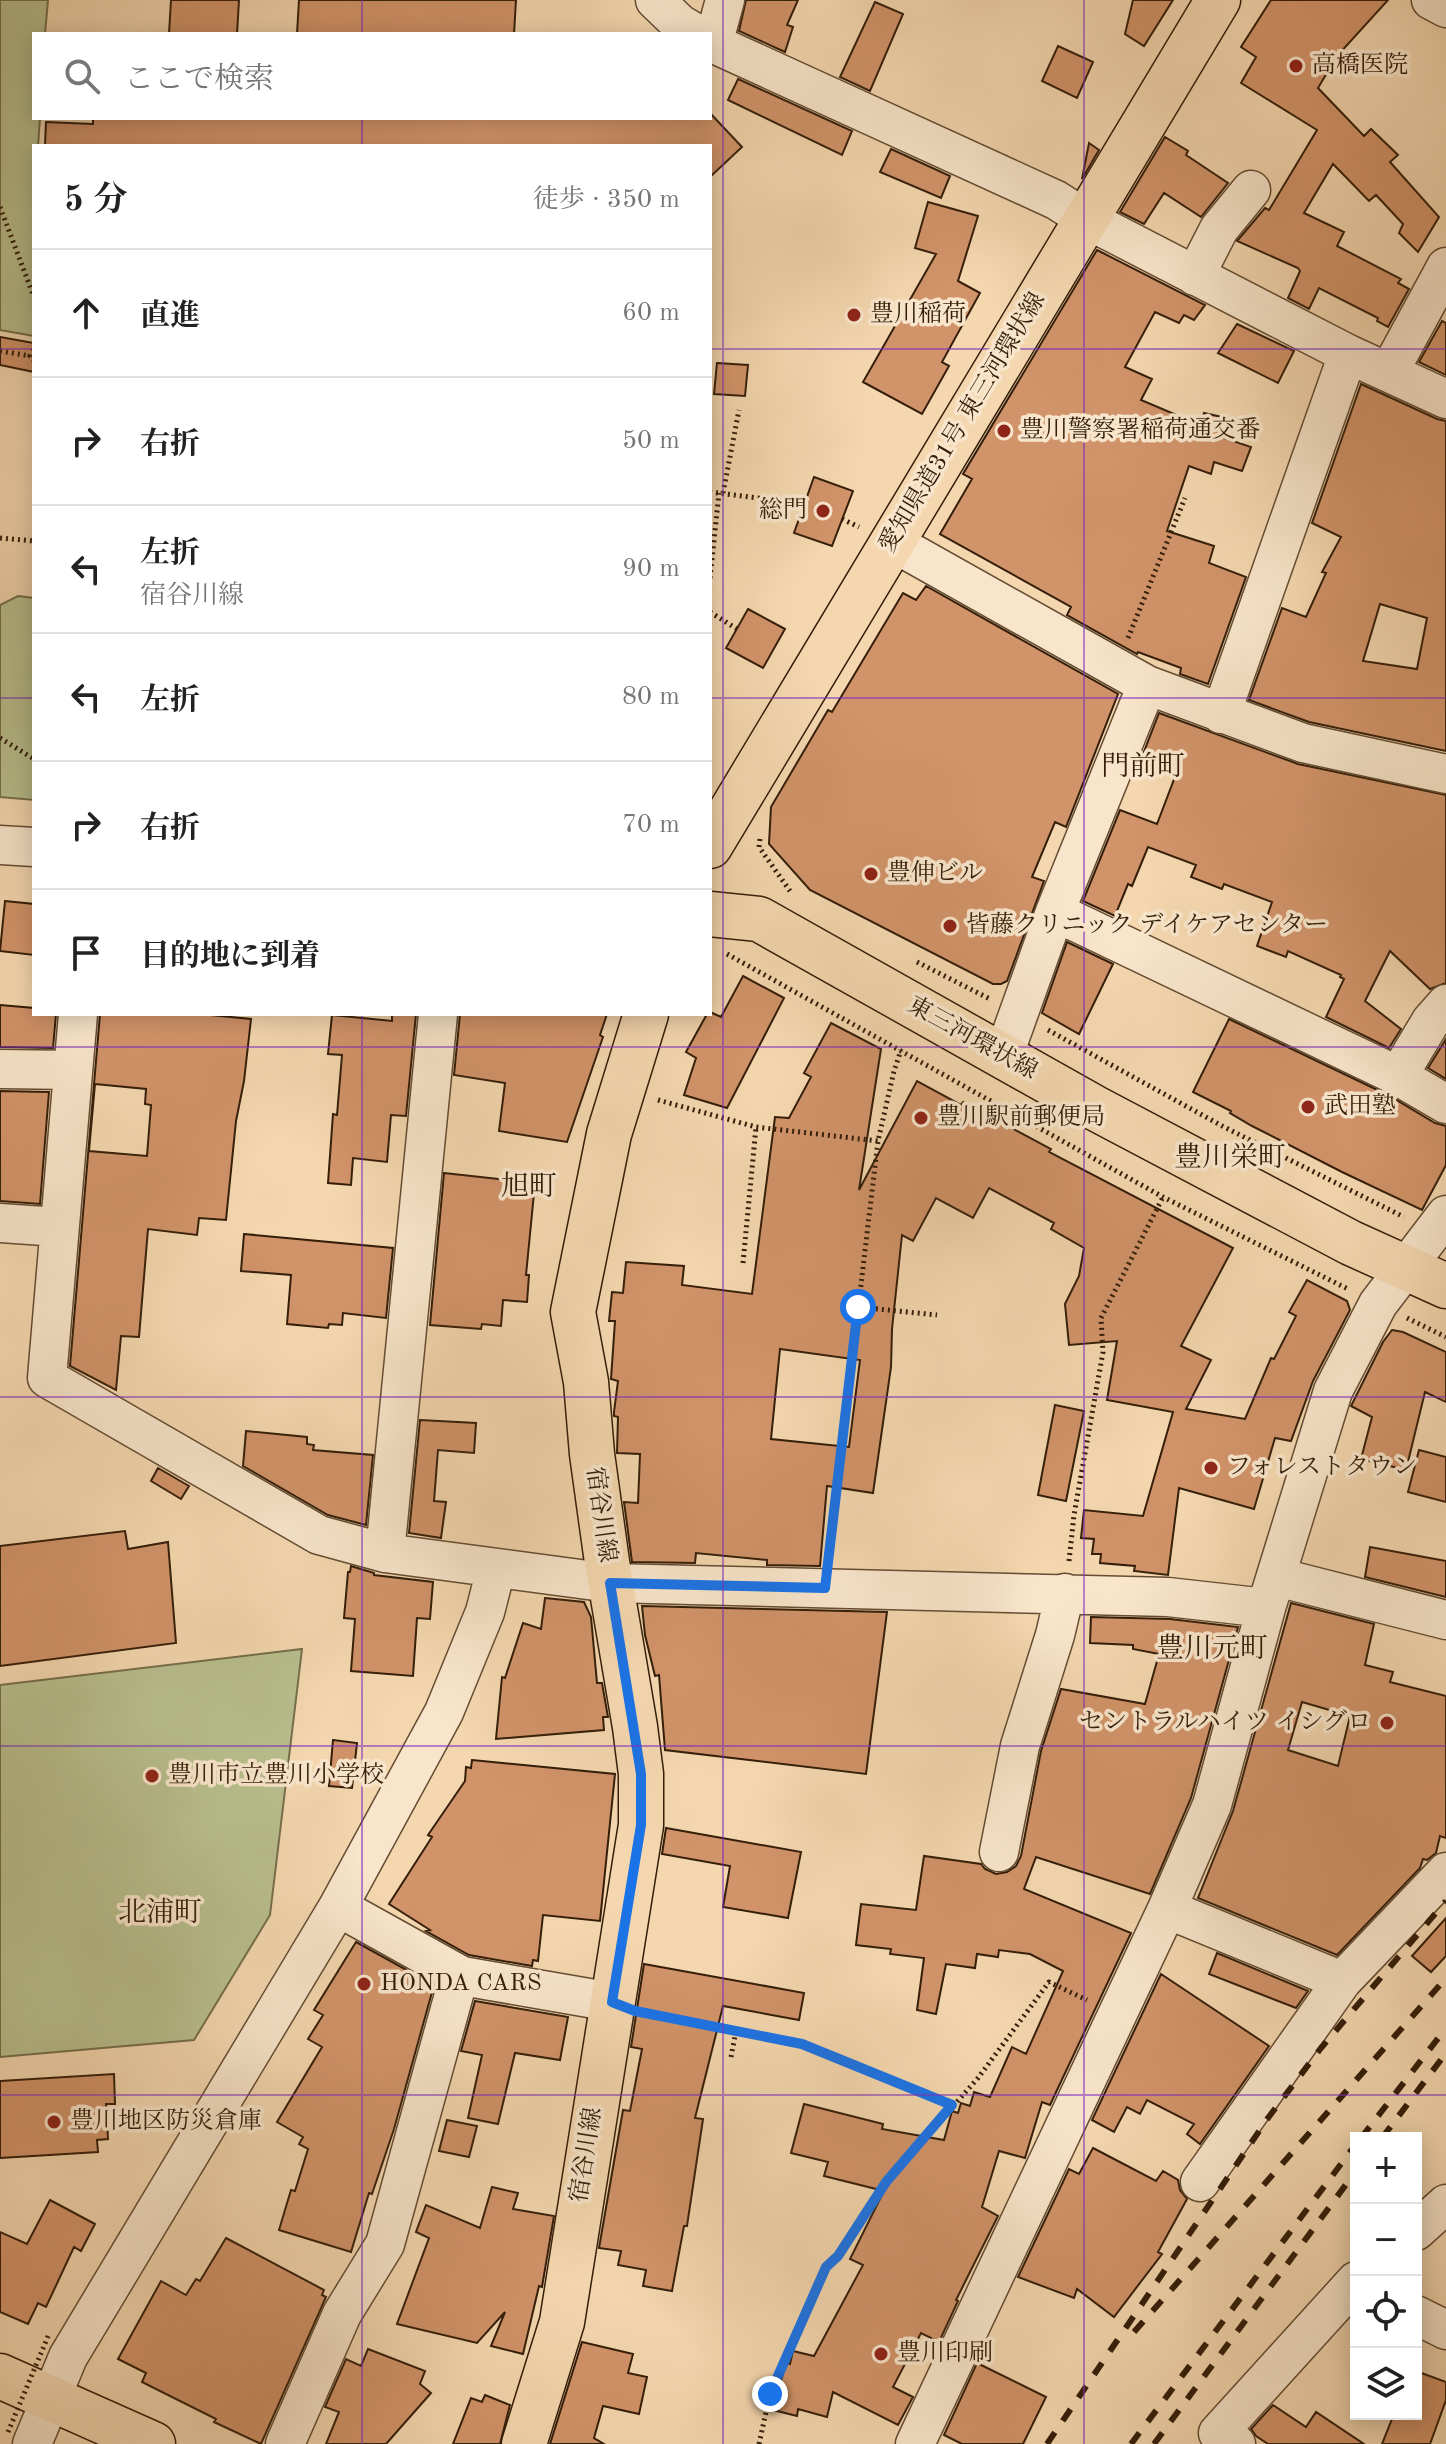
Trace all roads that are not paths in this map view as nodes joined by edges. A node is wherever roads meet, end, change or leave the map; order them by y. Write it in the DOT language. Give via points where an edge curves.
graph roads {
  1 [pos="655,0"];
  2 [pos="725,0"];
  3 [pos="1218,0"];
  4 [pos="1431,0"];
  5 [pos="1446,8"];
  6 [pos="694,32"];
  7 [pos="711,32"];
  8 [pos="712,42"];
  9 [pos="1251,190"];
  10 [pos="1086,219"];
  11 [pos="1446,267"];
  12 [pos="1195,276"];
  13 [pos="1348,354"];
  14 [pos="1389,372"];
  15 [pos="1446,399"];
  16 [pos="892,542"];
  17 [pos="1132,676"];
  18 [pos="1221,714"];
  19 [pos="1446,774"];
  20 [pos="712,843"];
  21 [pos="0,845"];
  22 [pos="32,847"];
  23 [pos="1055,912"];
  24 [pos="716,932"];
  25 [pos="1446,1004"];
  26 [pos="78,1016"];
  27 [pos="438,1016"];
  28 [pos="645,1016"];
  29 [pos="1003,1057"];
  30 [pos="0,1069"];
  31 [pos="73,1070"];
  32 [pos="1398,1076"];
  33 [pos="1446,1104"];
  34 [pos="1446,1215"];
  35 [pos="0,1223"];
  36 [pos="58,1227"];
  37 [pos="1406,1269"];
  38 [pos="1446,1286"];
  39 [pos="385,1553"];
  40 [pos="496,1569"];
  41 [pos="610,1583"];
  42 [pos="1272,1592"];
  43 [pos="1065,1593"];
  44 [pos="1446,1620"];
  45 [pos="999,1852"];
  46 [pos="1446,1872"];
  47 [pos="338,1907"];
  48 [pos="1167,1909"];
  49 [pos="462,1976"];
  50 [pos="1342,1981"];
  51 [pos="612,2002"];
  52 [pos="1200,2182"];
  53 [pos="1446,2204"];
  54 [pos="1422,2226"];
  55 [pos="1350,2288"];
  56 [pos="1422,2318"];
  57 [pos="1446,2330"];
  58 [pos="0,2376"];
  59 [pos="51,2399"];
  60 [pos="20,2438"];
  61 [pos="153,2444"];
  62 [pos="285,2444"];
  63 [pos="524,2444"];
  64 [pos="915,2444"];
  65 [pos="1236,2444"];
  1 -- 6 [label="street"];
  2 -- 7 [label="street"];
  3 -- 10 [label="main road, 愛知県道31号 東三河環状線"];
  4 -- 5 [label="street"];
  8 -- 10 [label="street" via="1056,200"];
  9 -- 12 [label="street" via="1219,229"];
  10 -- 12 [label="street"];
  10 -- 16 [label="main road, 愛知県道31号 東三河環状線"];
  11 -- 14 [label="street"];
  12 -- 13 [label="street"];
  13 -- 14 [label="street"];
  13 -- 18 [label="street"];
  14 -- 15 [label="street"];
  16 -- 17 [label="street"];
  16 -- 20 [label="main road, 愛知県道31号 東三河環状線"];
  17 -- 18 [label="street"];
  17 -- 23 [label="street"];
  18 -- 19 [label="street" via="1316,746"];
  21 -- 22 [label="street"];
  23 -- 29 [label="street"];
  23 -- 32 [label="street"];
  24 -- 29 [label="main road, 東三河環状線" via="759,919"];
  25 -- 32 [label="street"];
  26 -- 31 [label="street"];
  27 -- 39 [label="street"];
  28 -- 41 [label="main road, 宿谷川線" via="609,1134 573,1312"];
  29 -- 37 [label="main road, 東三河環状線"];
  30 -- 31 [label="street"];
  31 -- 36 [label="street"];
  32 -- 33 [label="street"];
  34 -- 37 [label="street"];
  35 -- 36 [label="street"];
  36 -- 39 [label="street" via="47,1378 319,1535"];
  37 -- 38 [label="main road, 東三河環状線"];
  37 -- 42 [label="street" via="1378,1304 1333,1391"];
  39 -- 40 [label="street"];
  40 -- 41 [label="street"];
  40 -- 47 [label="street" via="485,1612 444,1712"];
  41 -- 43 [label="street"];
  41 -- 51 [label="main road, 宿谷川線" via="641,1774 641,1825"];
  42 -- 43 [label="street" via="1168,1597"];
  42 -- 44 [label="street"];
  42 -- 48 [label="street" via="1212,1805"];
  43 -- 45 [label="street" via="1020,1746"];
  46 -- 50 [label="street"];
  47 -- 49 [label="street"];
  47 -- 59 [label="street" via="68,2357"];
  48 -- 50 [label="street"];
  48 -- 64 [label="street"];
  49 -- 51 [label="street"];
  49 -- 62 [label="street" via="385,2244 342,2314"];
  50 -- 52 [label="street"];
  51 -- 63 [label="main road, 宿谷川線" via="562,2322"];
  53 -- 54 [label="street"];
  55 -- 65 [label="street" via="1218,2433"];
  56 -- 57 [label="street"];
  58 -- 59 [label="main road"];
  59 -- 60 [label="street"];
  59 -- 61 [label="main road"];
}
